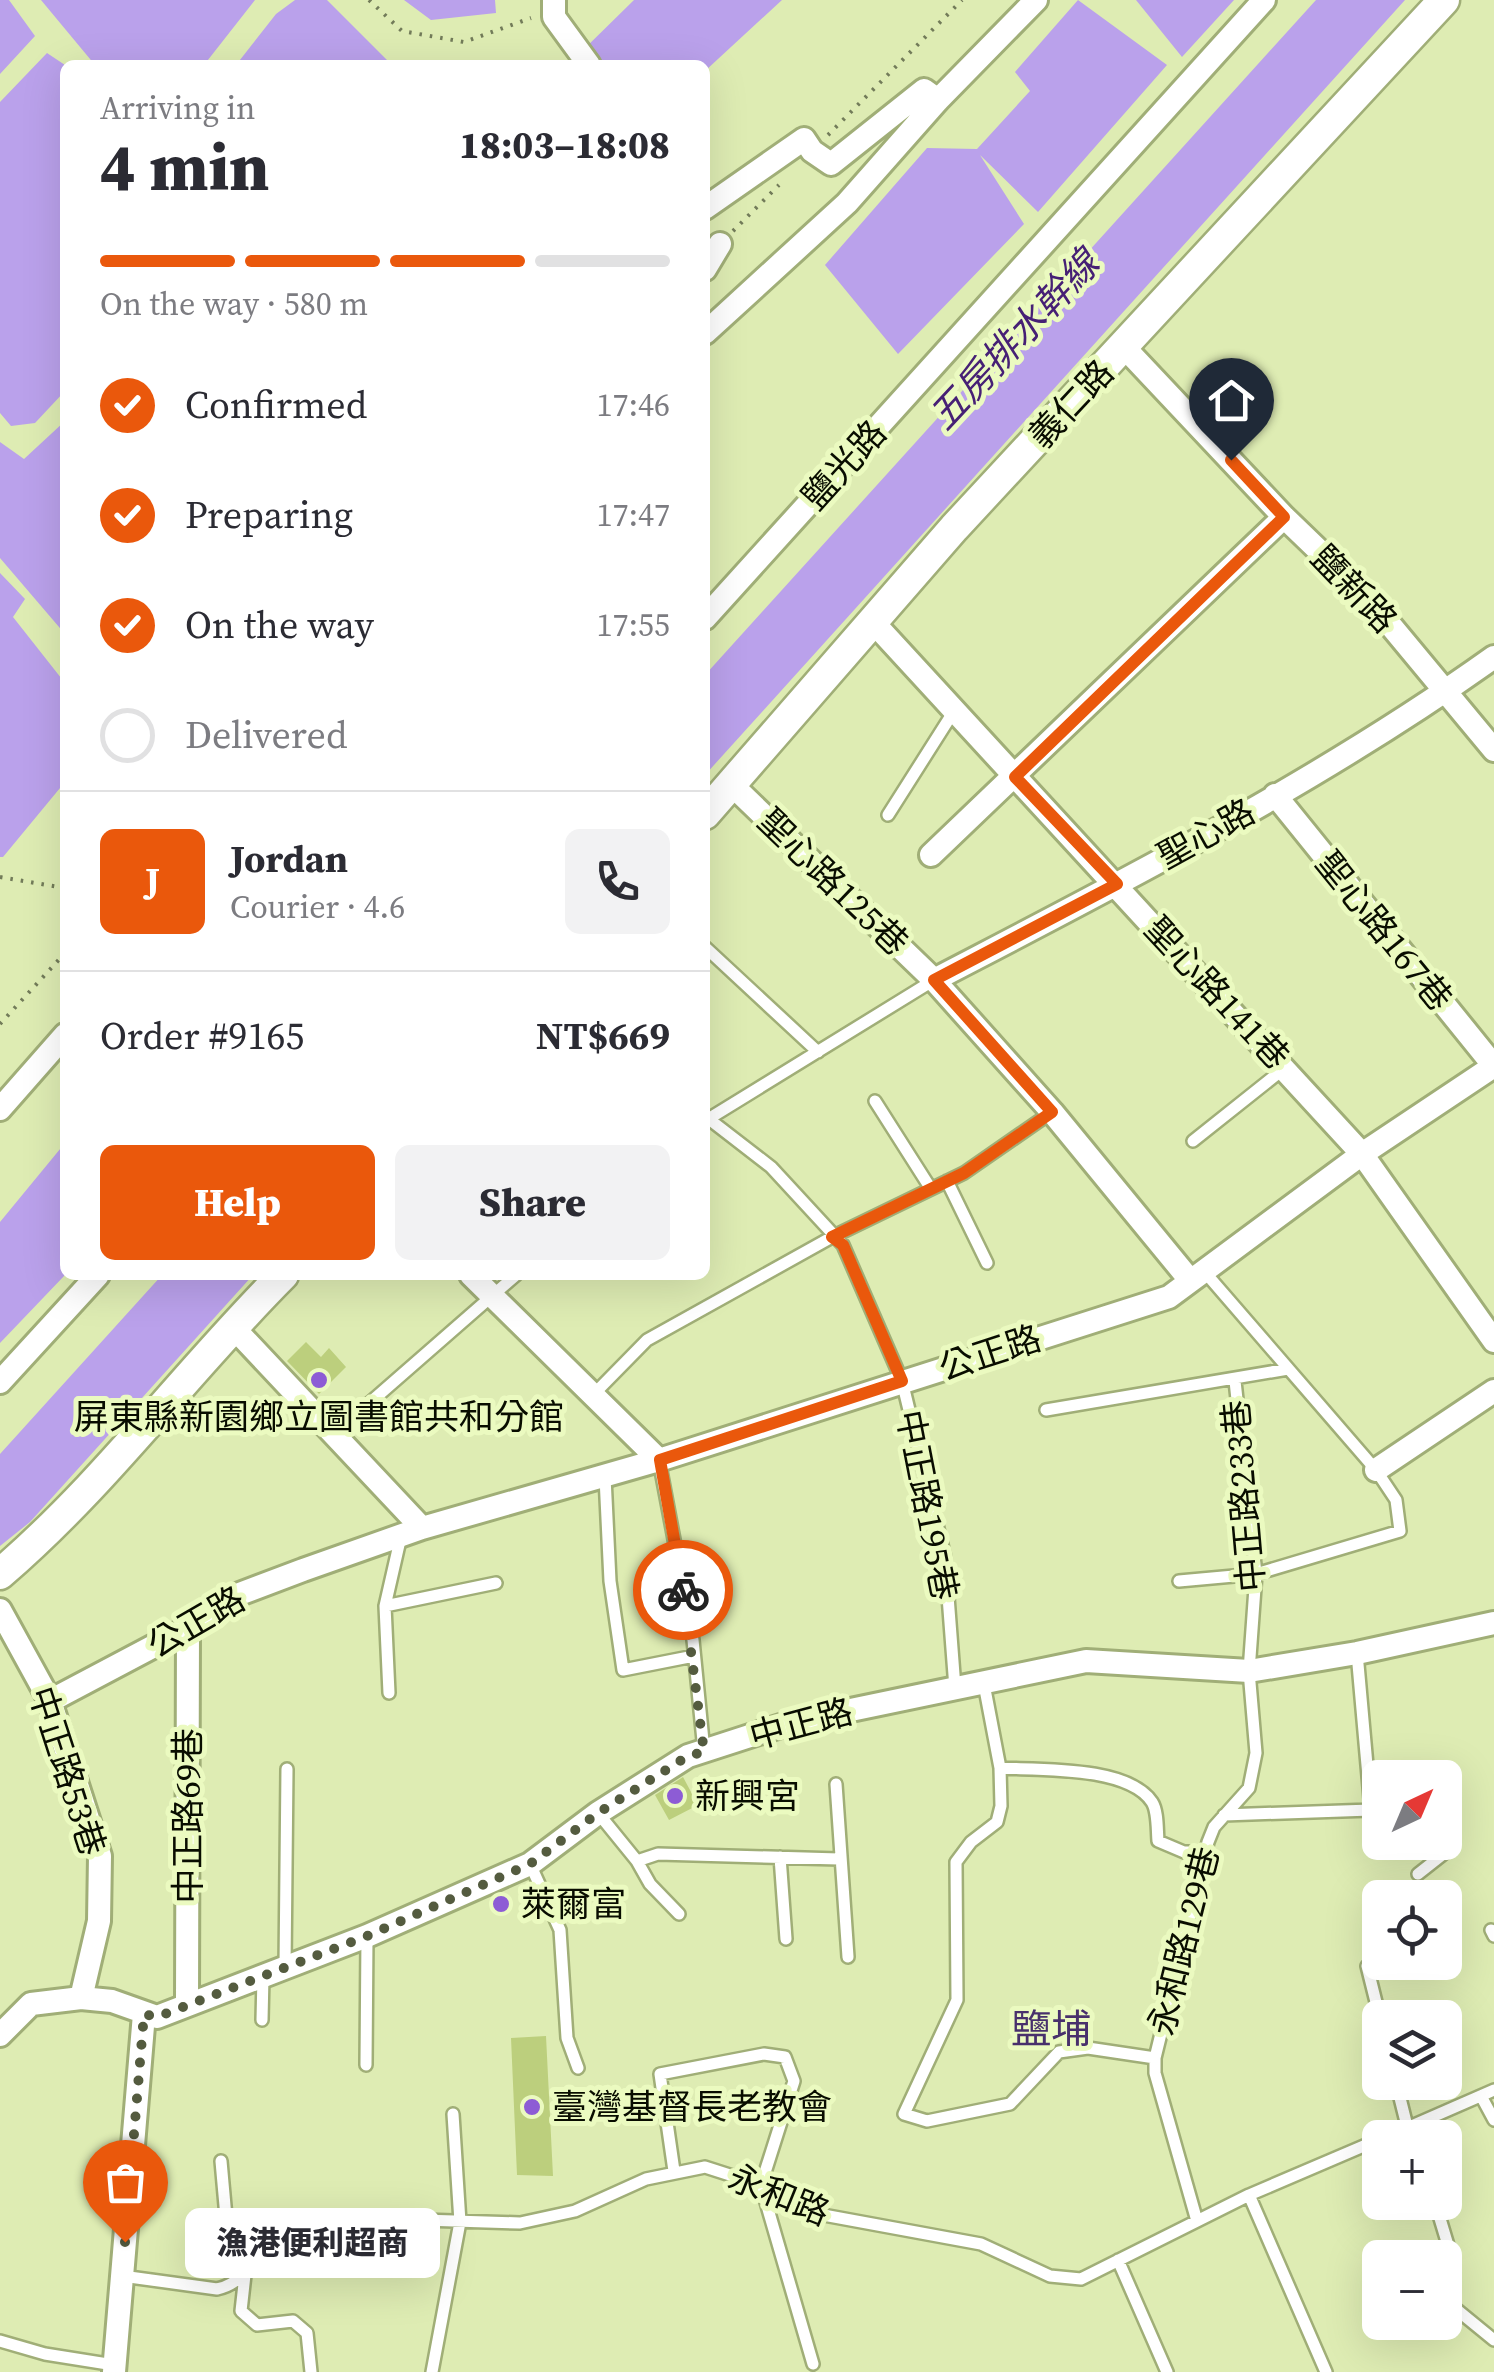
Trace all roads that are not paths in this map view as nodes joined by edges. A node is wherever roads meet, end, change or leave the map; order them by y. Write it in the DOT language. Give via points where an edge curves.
graph roads {
  1 [pos="1036,0"];
  2 [pos="1264,0"];
  3 [pos="1444,0"];
  4 [pos="554,9"];
  5 [pos="586,60"];
  6 [pos="938,100"];
  7 [pos="710,205"];
  8 [pos="720,244"];
  9 [pos="710,261"];
  10 [pos="710,327"];
  11 [pos="1124,347"];
  12 [pos="1284,517"];
  13 [pos="710,612"];
  14 [pos="873,622"];
  15 [pos="1494,657"];
  16 [pos="1446,691"];
  17 [pos="954,711"];
  18 [pos="1494,750"];
  19 [pos="1015,777"];
  20 [pos="732,784"];
  21 [pos="1275,795"];
  22 [pos="710,808"];
  23 [pos="888,815"];
  24 [pos="931,855"];
  25 [pos="1117,884"];
  26 [pos="710,952"];
  27 [pos="934,980"];
  28 [pos="60,1041"];
  29 [pos="818,1052"];
  30 [pos="1494,1066"];
  31 [pos="1286,1067"];
  32 [pos="875,1102"];
  33 [pos="0,1108"];
  34 [pos="1052,1112"];
  35 [pos="710,1117"];
  36 [pos="710,1122"];
  37 [pos="1192,1141"];
  38 [pos="1362,1154"];
  39 [pos="947,1181"];
  40 [pos="932,1188"];
  41 [pos="832,1237"];
  42 [pos="987,1262"];
  43 [pos="1196,1274"];
  44 [pos="93,1280"];
  45 [pos="278,1280"];
  46 [pos="476,1280"];
  47 [pos="510,1280"];
  48 [pos="492,1296"];
  49 [pos="232,1326"];
  50 [pos="1494,1341"];
  51 [pos="1288,1369"];
  52 [pos="902,1381"];
  53 [pos="1235,1381"];
  54 [pos="0,1382"];
  55 [pos="1494,1390"];
  56 [pos="593,1395"];
  57 [pos="1046,1410"];
  58 [pos="334,1434"];
  59 [pos="660,1460"];
  60 [pos="1376,1470"];
  61 [pos="605,1476"];
  62 [pos="411,1532"];
  63 [pos="0,1574"];
  64 [pos="1256,1574"];
  65 [pos="1179,1581"];
  66 [pos="496,1583"];
  67 [pos="385,1606"];
  68 [pos="0,1610"];
  69 [pos="1491,1627"];
  70 [pos="188,1628"];
  71 [pos="1357,1653"];
  72 [pos="694,1656"];
  73 [pos="1249,1671"];
  74 [pos="984,1684"];
  75 [pos="956,1689"];
  76 [pos="389,1692"];
  77 [pos="50,1701"];
  78 [pos="704,1752"];
  79 [pos="1370,1760"];
  80 [pos="287,1768"];
  81 [pos="1000,1768"];
  82 [pos="836,1784"];
  83 [pos="1362,1810"];
  84 [pos="598,1813"];
  85 [pos="1224,1815"];
  86 [pos="1205,1852"];
  87 [pos="780,1857"];
  88 [pos="839,1859"];
  89 [pos="1436,1860"];
  90 [pos="637,1861"];
  91 [pos="530,1864"];
  92 [pos="1418,1874"];
  93 [pos="678,1914"];
  94 [pos="367,1936"];
  95 [pos="786,1940"];
  96 [pos="848,1957"];
  97 [pos="274,1971"];
  98 [pos="81,1998"];
  99 [pos="187,2004"];
  100 [pos="144,2014"];
  101 [pos="262,2020"];
  102 [pos="0,2034"];
  103 [pos="1155,2058"];
  104 [pos="366,2065"];
  105 [pos="578,2068"];
  106 [pos="1488,2093"];
  107 [pos="453,2114"];
  108 [pos="1434,2120"];
  109 [pos="1494,2120"];
  110 [pos="1362,2147"];
  111 [pos="221,2162"];
  112 [pos="674,2171"];
  113 [pos="761,2185"];
  114 [pos="1249,2195"];
  115 [pos="1196,2221"];
  116 [pos="460,2222"];
  117 [pos="272,2237"];
  118 [pos="1118,2260"];
  119 [pos="244,2275"];
  120 [pos="122,2276"];
  121 [pos="1462,2314"];
  122 [pos="1494,2340"];
  123 [pos="0,2342"];
  124 [pos="812,2364"];
  125 [pos="114,2368"];
  126 [pos="311,2372"];
  127 [pos="432,2372"];
  128 [pos="1167,2372"];
  129 [pos="1326,2372"];
  1 -- 6 [label="street"];
  2 -- 13 [label="street, 鹽光路"];
  3 -- 11 [label="street, 義仁路"];
  4 -- 5 [label="street"];
  6 -- 7 [label="street" via="924,90 831,164 804,139"];
  6 -- 10 [label="street" via="847,203"];
  8 -- 9 [label="street"];
  11 -- 12 [label="street, 鹽新路"];
  11 -- 14 [label="street, 義仁路"];
  12 -- 16 [label="street, 鹽新路" via="1366,597"];
  12 -- 19 [label="street"];
  14 -- 17 [label="street, 聖心路141巷"];
  14 -- 20 [label="street, 義仁路"];
  15 -- 16 [label="street, 聖心路"];
  16 -- 18 [label="street, 鹽新路"];
  16 -- 21 [label="street, 聖心路"];
  17 -- 19 [label="street, 聖心路141巷"];
  17 -- 23 [label="lane"];
  19 -- 24 [label="street"];
  19 -- 25 [label="street, 聖心路141巷"];
  20 -- 22 [label="street, 義仁路"];
  20 -- 27 [label="street, 聖心路125巷"];
  21 -- 25 [label="street, 聖心路"];
  21 -- 30 [label="street, 聖心路167巷"];
  25 -- 27 [label="street, 聖心路"];
  25 -- 31 [label="street, 聖心路141巷"];
  26 -- 29 [label="lane"];
  27 -- 29 [label="lane, 聖心路"];
  27 -- 34 [label="street, 聖心路125巷"];
  28 -- 33 [label="street"];
  29 -- 35 [label="lane, 聖心路"];
  30 -- 38 [label="street, 公正路"];
  31 -- 37 [label="lane"];
  31 -- 38 [label="street, 聖心路141巷"];
  32 -- 40 [label="lane"];
  34 -- 39 [label="lane"];
  34 -- 43 [label="street, 聖心路125巷"];
  36 -- 41 [label="lane, 中正路195巷" via="771,1167"];
  38 -- 43 [label="street, 公正路"];
  38 -- 50 [label="street, 聖心路141巷"];
  39 -- 40 [label="lane"];
  39 -- 42 [label="lane"];
  40 -- 41 [label="lane"];
  41 -- 52 [label="lane, 中正路195巷" via="843,1245"];
  41 -- 56 [label="lane" via="647,1340"];
  43 -- 51 [label="lane"];
  43 -- 52 [label="street, 公正路" via="1168,1297"];
  44 -- 54 [label="street"];
  45 -- 49 [label="street"];
  46 -- 48 [label="street"];
  47 -- 48 [label="lane"];
  48 -- 56 [label="street"];
  48 -- 58 [label="lane"];
  49 -- 58 [label="street"];
  49 -- 63 [label="street" via="120,1459"];
  51 -- 53 [label="lane, 中正路233巷"];
  51 -- 60 [label="lane"];
  52 -- 59 [label="street, 公正路"];
  52 -- 75 [label="lane, 中正路195巷" via="946,1557"];
  53 -- 57 [label="lane, 中正路233巷"];
  53 -- 64 [label="lane, 中正路233巷"];
  55 -- 60 [label="street"];
  56 -- 59 [label="street"];
  58 -- 62 [label="street"];
  59 -- 61 [label="street, 公正路"];
  59 -- 72 [label="lane"];
  60 -- 64 [label="lane" via="1396,1500 1400,1531"];
  61 -- 62 [label="street, 公正路"];
  61 -- 72 [label="lane" via="623,1670"];
  62 -- 67 [label="lane"];
  62 -- 70 [label="street, 公正路" via="222,1601"];
  64 -- 65 [label="lane"];
  64 -- 73 [label="lane, 中正路233巷"];
  66 -- 67 [label="lane"];
  67 -- 76 [label="lane"];
  68 -- 77 [label="street, 中正路53巷"];
  69 -- 71 [label="street, 中正路"];
  70 -- 77 [label="street, 公正路"];
  70 -- 99 [label="street, 中正路69巷"];
  71 -- 73 [label="street, 中正路"];
  71 -- 79 [label="lane"];
  72 -- 78 [label="lane"];
  73 -- 74 [label="street, 中正路" via="1098,1661"];
  73 -- 85 [label="lane, 永和路129巷" via="1254,1774"];
  74 -- 75 [label="street, 中正路"];
  74 -- 81 [label="lane"];
  75 -- 78 [label="street, 中正路" via="793,1722"];
  77 -- 98 [label="street, 中正路53巷" via="100,1856 99,1921"];
  78 -- 84 [label="street, 中正路"];
  80 -- 97 [label="lane"];
  81 -- 86 [label="lane" via="1132,1782 1154,1804 1158,1841"];
  81 -- 103 [label="lane" via="997,1822 956,1862 957,2000 904,2114 927,2121 1010,2104 1059,2052 1088,2048"];
  82 -- 88 [label="lane"];
  83 -- 85 [label="lane"];
  84 -- 90 [label="lane"];
  84 -- 91 [label="street, 中正路"];
  85 -- 86 [label="lane, 永和路129巷"];
  86 -- 103 [label="lane, 永和路129巷"];
  87 -- 88 [label="lane"];
  87 -- 90 [label="lane" via="658,1854"];
  87 -- 95 [label="lane"];
  88 -- 96 [label="lane"];
  89 -- 92 [label="lane"];
  90 -- 93 [label="lane"];
  91 -- 94 [label="street, 中正路"];
  91 -- 105 [label="lane" via="560,1930 567,2038"];
  94 -- 97 [label="street, 中正路"];
  94 -- 104 [label="lane"];
  97 -- 99 [label="street, 中正路"];
  97 -- 101 [label="lane"];
  98 -- 100 [label="street"];
  98 -- 102 [label="street" via="31,2004"];
  99 -- 100 [label="street, 中正路" via="157,2017"];
  100 -- 120 [label="street"];
  103 -- 115 [label="lane, 永和路129巷"];
  106 -- 108 [label="lane, 永和路"];
  106 -- 109 [label="lane"];
  107 -- 116 [label="lane"];
  110 -- 114 [label="lane, 永和路"];
  111 -- 117 [label="lane" via="226,2218"];
  112 -- 113 [label="lane, 永和路" via="705,2167"];
  112 -- 113 [label="lane" via="660,2074 764,2054 785,2057 794,2081"];
  112 -- 116 [label="lane, 永和路" via="576,2211 520,2222"];
  113 -- 118 [label="lane, 永和路" via="818,2214 981,2244 1066,2280"];
  113 -- 124 [label="lane"];
  114 -- 115 [label="lane, 永和路"];
  114 -- 129 [label="lane"];
  115 -- 118 [label="lane, 永和路"];
  116 -- 117 [label="lane, 永和路" via="295,2216"];
  116 -- 127 [label="lane"];
  117 -- 119 [label="lane, 永和路"];
  118 -- 128 [label="lane"];
  119 -- 120 [label="lane" via="217,2289"];
  119 -- 126 [label="lane" via="241,2311 257,2325 293,2321 307,2333"];
  120 -- 125 [label="street"];
  121 -- 122 [label="lane"];
  123 -- 125 [label="lane"];
}
